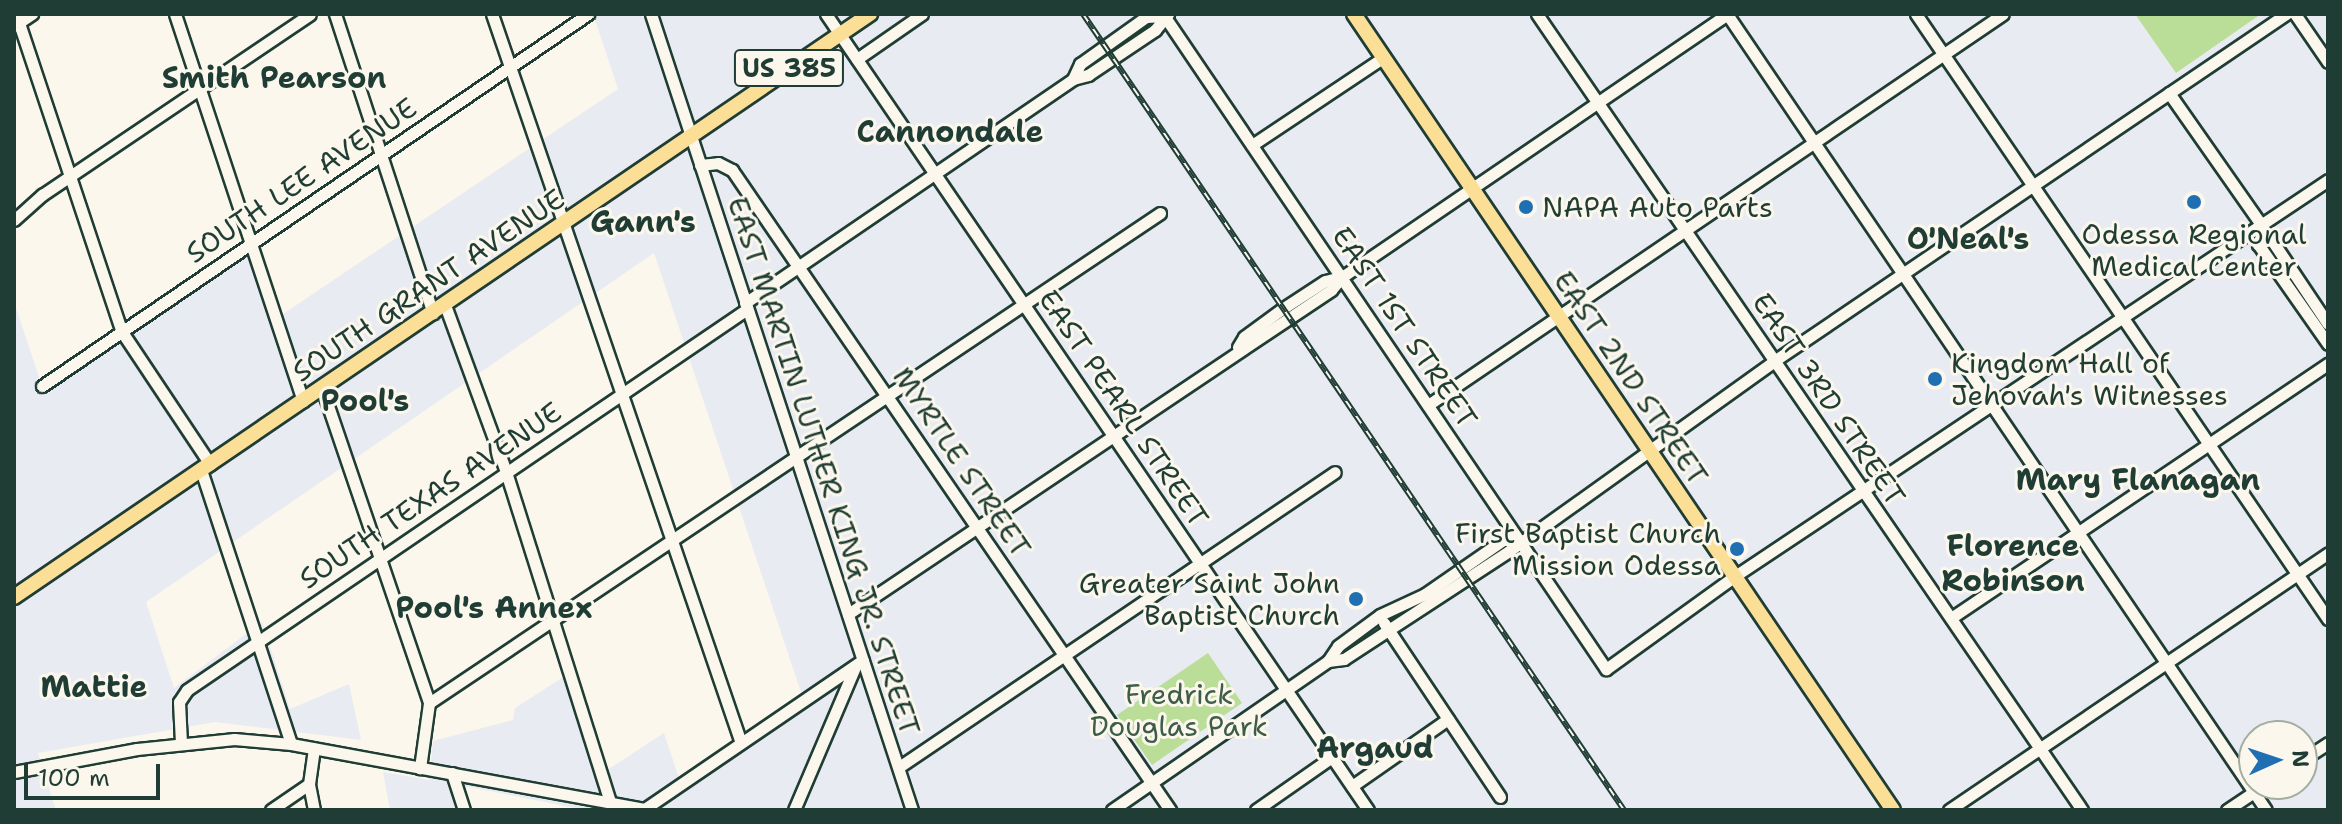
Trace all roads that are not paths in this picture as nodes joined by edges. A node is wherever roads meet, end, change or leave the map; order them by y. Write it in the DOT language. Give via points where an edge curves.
graph roads {
  1 [pos="32,14"];
  2 [pos="175,14"];
  3 [pos="310,14"];
  4 [pos="335,14"];
  5 [pos="492,14"];
  6 [pos="588,14"];
  7 [pos="651,14"];
  8 [pos="826,14"];
  9 [pos="870,14"];
  10 [pos="922,14"];
  11 [pos="1354,14"];
  12 [pos="1537,14"];
  13 [pos="1727,14"];
  14 [pos="1916,14"];
  15 [pos="2003,14"];
  16 [pos="2286,14"];
  17 [pos="2295,14"];
  18 [pos="1165,15"];
  19 [pos="16,21"];
  20 [pos="840,34"];
  21 [pos="1944,55"];
  22 [pos="1384,57"];
  23 [pos="857,59"];
  24 [pos="2328,62"];
  25 [pos="510,67"];
  26 [pos="200,89"];
  27 [pos="2169,93"];
  28 [pos="1598,102"];
  29 [pos="691,136"];
  30 [pos="1814,143"];
  31 [pos="1252,145"];
  32 [pos="381,155"];
  33 [pos="700,165"];
  34 [pos="935,173"];
  35 [pos="71,177"];
  36 [pos="2328,180"];
  37 [pos="2033,186"];
  38 [pos="1472,188"];
  39 [pos="1160,213"];
  40 [pos="14,220"];
  41 [pos="564,225"];
  42 [pos="1685,231"];
  43 [pos="2260,231"];
  44 [pos="251,244"];
  45 [pos="800,265"];
  46 [pos="1903,274"];
  47 [pos="1342,277"];
  48 [pos="1024,304"];
  49 [pos="746,306"];
  50 [pos="439,309"];
  51 [pos="2122,316"];
  52 [pos="1560,318"];
  53 [pos="2328,324"];
  54 [pos="122,332"];
  55 [pos="2328,344"];
  56 [pos="1774,361"];
  57 [pos="2328,364"];
  58 [pos="42,386"];
  59 [pos="322,388"];
  60 [pos="624,392"];
  61 [pos="888,395"];
  62 [pos="303,401"];
  63 [pos="1992,403"];
  64 [pos="1428,405"];
  65 [pos="1112,434"];
  66 [pos="2209,444"];
  67 [pos="1649,451"];
  68 [pos="796,457"];
  69 [pos="206,467"];
  70 [pos="506,472"];
  71 [pos="1335,472"];
  72 [pos="1862,491"];
  73 [pos="977,526"];
  74 [pos="2080,531"];
  75 [pos="674,536"];
  76 [pos="1520,540"];
  77 [pos="2328,553"];
  78 [pos="379,558"];
  79 [pos="1200,563"];
  80 [pos="1464,574"];
  81 [pos="2297,574"];
  82 [pos="1735,576"];
  83 [pos="14,597"];
  84 [pos="848,614"];
  85 [pos="1380,615"];
  86 [pos="1951,618"];
  87 [pos="554,619"];
  88 [pos="2328,619"];
  89 [pos="1388,628"];
  90 [pos="257,641"];
  91 [pos="1064,656"];
  92 [pos="1328,661"];
  93 [pos="859,662"];
  94 [pos="2166,663"];
  95 [pos="1287,691"];
  96 [pos="429,703"];
  97 [pos="1448,719"];
  98 [pos="181,743"];
  99 [pos="741,743"];
  100 [pos="291,744"];
  101 [pos="314,748"];
  102 [pos="2041,748"];
  103 [pos="1332,757"];
  104 [pos="899,767"];
  105 [pos="420,768"];
  106 [pos="2238,769"];
  107 [pos="14,772"];
  108 [pos="452,773"];
  109 [pos="1151,783"];
  110 [pos="309,784"];
  111 [pos="1352,786"];
  112 [pos="1500,797"];
  113 [pos="610,802"];
  114 [pos="271,810"];
  115 [pos="314,810"];
  116 [pos="464,810"];
  117 [pos="646,810"];
  118 [pos="794,810"];
  119 [pos="912,810"];
  120 [pos="1112,810"];
  121 [pos="1170,810"];
  122 [pos="1256,810"];
  123 [pos="1368,810"];
  124 [pos="1893,810"];
  125 [pos="1949,810"];
  126 [pos="2082,810"];
  1 -- 19 [label="street"];
  2 -- 26 [label="street"];
  3 -- 26 [label="street"];
  4 -- 32 [label="street"];
  5 -- 25 [label="street"];
  6 -- 25 [label="street, SOUTH LEE AVENUE"];
  7 -- 29 [label="street, EAST MARTIN LUTHER KING JR. STREET"];
  8 -- 20 [label="street, EAST PEARL STREET"];
  9 -- 20 [label="main road, SOUTH GRANT AVENUE / US 385"];
  10 -- 23 [label="street"];
  11 -- 22 [label="main road, EAST 2ND STREET"];
  12 -- 28 [label="street, EAST 3RD STREET"];
  13 -- 28 [label="street"];
  13 -- 30 [label="street"];
  14 -- 21 [label="street"];
  15 -- 21 [label="street"];
  16 -- 27 [label="street"];
  17 -- 24 [label="street"];
  18 -- 31 [label="street, EAST 1ST STREET"];
  18 -- 34 [label="street, SOUTH TEXAS AVENUE" via="1146,17 1080,64 1073,79"];
  19 -- 35 [label="street"];
  20 -- 23 [label="street, EAST PEARL STREET"];
  20 -- 29 [label="main road, SOUTH GRANT AVENUE / US 385"];
  21 -- 30 [label="street"];
  21 -- 37 [label="street"];
  22 -- 31 [label="street"];
  22 -- 38 [label="main road, EAST 2ND STREET"];
  23 -- 34 [label="street, EAST PEARL STREET"];
  25 -- 32 [label="street, SOUTH LEE AVENUE"];
  25 -- 41 [label="street"];
  26 -- 35 [label="street"];
  26 -- 44 [label="street"];
  27 -- 37 [label="street"];
  27 -- 43 [label="street"];
  28 -- 38 [label="street"];
  28 -- 42 [label="street, EAST 3RD STREET"];
  29 -- 33 [label="street, EAST MARTIN LUTHER KING JR. STREET"];
  29 -- 41 [label="main road, SOUTH GRANT AVENUE / US 385"];
  30 -- 42 [label="street"];
  30 -- 46 [label="street"];
  31 -- 47 [label="street, EAST 1ST STREET"];
  32 -- 44 [label="street, SOUTH LEE AVENUE"];
  32 -- 50 [label="street"];
  33 -- 45 [label="street, MYRTLE STREET" via="718,163 732,170"];
  33 -- 49 [label="street, EAST MARTIN LUTHER KING JR. STREET"];
  34 -- 45 [label="street, SOUTH TEXAS AVENUE"];
  34 -- 48 [label="street, EAST PEARL STREET"];
  35 -- 40 [label="street"];
  35 -- 54 [label="street"];
  36 -- 43 [label="street"];
  37 -- 46 [label="street"];
  37 -- 51 [label="street"];
  38 -- 47 [label="street"];
  38 -- 52 [label="main road, EAST 2ND STREET"];
  39 -- 48 [label="street"];
  41 -- 50 [label="main road, SOUTH GRANT AVENUE / US 385"];
  41 -- 60 [label="street"];
  42 -- 52 [label="street"];
  42 -- 56 [label="street, EAST 3RD STREET"];
  43 -- 51 [label="street"];
  43 -- 53 [label="street" via="2271,239"];
  43 -- 55 [label="street" via="2258,244"];
  44 -- 54 [label="street, SOUTH LEE AVENUE"];
  44 -- 62 [label="street"];
  45 -- 49 [label="street, SOUTH TEXAS AVENUE"];
  45 -- 61 [label="street, MYRTLE STREET"];
  46 -- 56 [label="street"];
  46 -- 63 [label="street"];
  47 -- 64 [label="street, EAST 1ST STREET"];
  47 -- 65 [label="street" via="1325,281 1282,309 1238,347"];
  48 -- 61 [label="street"];
  48 -- 65 [label="street, EAST PEARL STREET"];
  49 -- 60 [label="street, SOUTH TEXAS AVENUE"];
  49 -- 68 [label="street, EAST MARTIN LUTHER KING JR. STREET"];
  50 -- 59 [label="main road, SOUTH GRANT AVENUE / US 385"];
  50 -- 70 [label="street"];
  51 -- 63 [label="street"];
  51 -- 66 [label="street"];
  52 -- 64 [label="street"];
  52 -- 67 [label="main road, EAST 2ND STREET"];
  54 -- 58 [label="street, SOUTH LEE AVENUE"];
  54 -- 69 [label="street"];
  56 -- 67 [label="street"];
  56 -- 72 [label="street, EAST 3RD STREET"];
  57 -- 66 [label="street"];
  59 -- 62 [label="main road, SOUTH GRANT AVENUE / US 385"];
  59 -- 78 [label="street"];
  60 -- 70 [label="street, SOUTH TEXAS AVENUE"];
  60 -- 75 [label="street"];
  61 -- 68 [label="street"];
  61 -- 73 [label="street, MYRTLE STREET"];
  62 -- 69 [label="main road, SOUTH GRANT AVENUE / US 385"];
  63 -- 72 [label="street"];
  63 -- 74 [label="street"];
  64 -- 76 [label="street, EAST 1ST STREET"];
  65 -- 73 [label="street"];
  65 -- 79 [label="street, EAST PEARL STREET"];
  66 -- 74 [label="street"];
  66 -- 81 [label="street"];
  67 -- 76 [label="street"];
  67 -- 82 [label="main road, EAST 2ND STREET"];
  68 -- 75 [label="street"];
  68 -- 84 [label="street, EAST MARTIN LUTHER KING JR. STREET"];
  69 -- 83 [label="main road, SOUTH GRANT AVENUE / US 385"];
  69 -- 90 [label="street"];
  70 -- 78 [label="street, SOUTH TEXAS AVENUE"];
  70 -- 87 [label="street"];
  71 -- 79 [label="street"];
  72 -- 82 [label="street"];
  72 -- 86 [label="street, EAST 3RD STREET"];
  73 -- 84 [label="street"];
  73 -- 91 [label="street, MYRTLE STREET"];
  74 -- 86 [label="street"];
  74 -- 94 [label="street"];
  75 -- 87 [label="street"];
  75 -- 99 [label="street"];
  76 -- 80 [label="street"];
  76 -- 82 [label="street, EAST 1ST STREET" via="1606,669"];
  77 -- 81 [label="street"];
  78 -- 90 [label="street, SOUTH TEXAS AVENUE"];
  78 -- 96 [label="street"];
  79 -- 91 [label="street"];
  79 -- 95 [label="street, EAST PEARL STREET"];
  80 -- 85 [label="street"];
  80 -- 89 [label="street"];
  81 -- 88 [label="street"];
  81 -- 94 [label="street"];
  82 -- 124 [label="main road, EAST 2ND STREET"];
  84 -- 93 [label="street, EAST MARTIN LUTHER KING JR. STREET"];
  85 -- 89 [label="street"];
  85 -- 92 [label="street" via="1338,646"];
  86 -- 102 [label="street, EAST 3RD STREET"];
  87 -- 96 [label="street"];
  87 -- 113 [label="street"];
  89 -- 92 [label="street" via="1344,659"];
  89 -- 97 [label="street"];
  90 -- 98 [label="street, SOUTH TEXAS AVENUE" via="181,696"];
  90 -- 100 [label="street"];
  91 -- 104 [label="street"];
  91 -- 109 [label="street, MYRTLE STREET"];
  92 -- 95 [label="street"];
  93 -- 99 [label="street"];
  93 -- 104 [label="street, EAST MARTIN LUTHER KING JR. STREET"];
  93 -- 118 [label="street"];
  94 -- 102 [label="street"];
  94 -- 106 [label="street"];
  95 -- 103 [label="street, EAST PEARL STREET"];
  95 -- 109 [label="street"];
  96 -- 105 [label="street"];
  97 -- 111 [label="street"];
  97 -- 112 [label="street"];
  98 -- 100 [label="street" via="234,739"];
  98 -- 107 [label="street"];
  99 -- 117 [label="street"];
  100 -- 101 [label="street"];
  101 -- 105 [label="street"];
  101 -- 110 [label="street"];
  102 -- 125 [label="street"];
  102 -- 126 [label="street, EAST 3RD STREET"];
  103 -- 111 [label="street, EAST PEARL STREET"];
  103 -- 122 [label="street"];
  104 -- 119 [label="street, EAST MARTIN LUTHER KING JR. STREET"];
  105 -- 108 [label="street"];
  108 -- 113 [label="street"];
  108 -- 116 [label="street"];
  109 -- 120 [label="street"];
  109 -- 121 [label="street, MYRTLE STREET"];
  110 -- 114 [label="street"];
  110 -- 115 [label="street"];
  111 -- 123 [label="street, EAST PEARL STREET"];
  113 -- 117 [label="street"];
}
